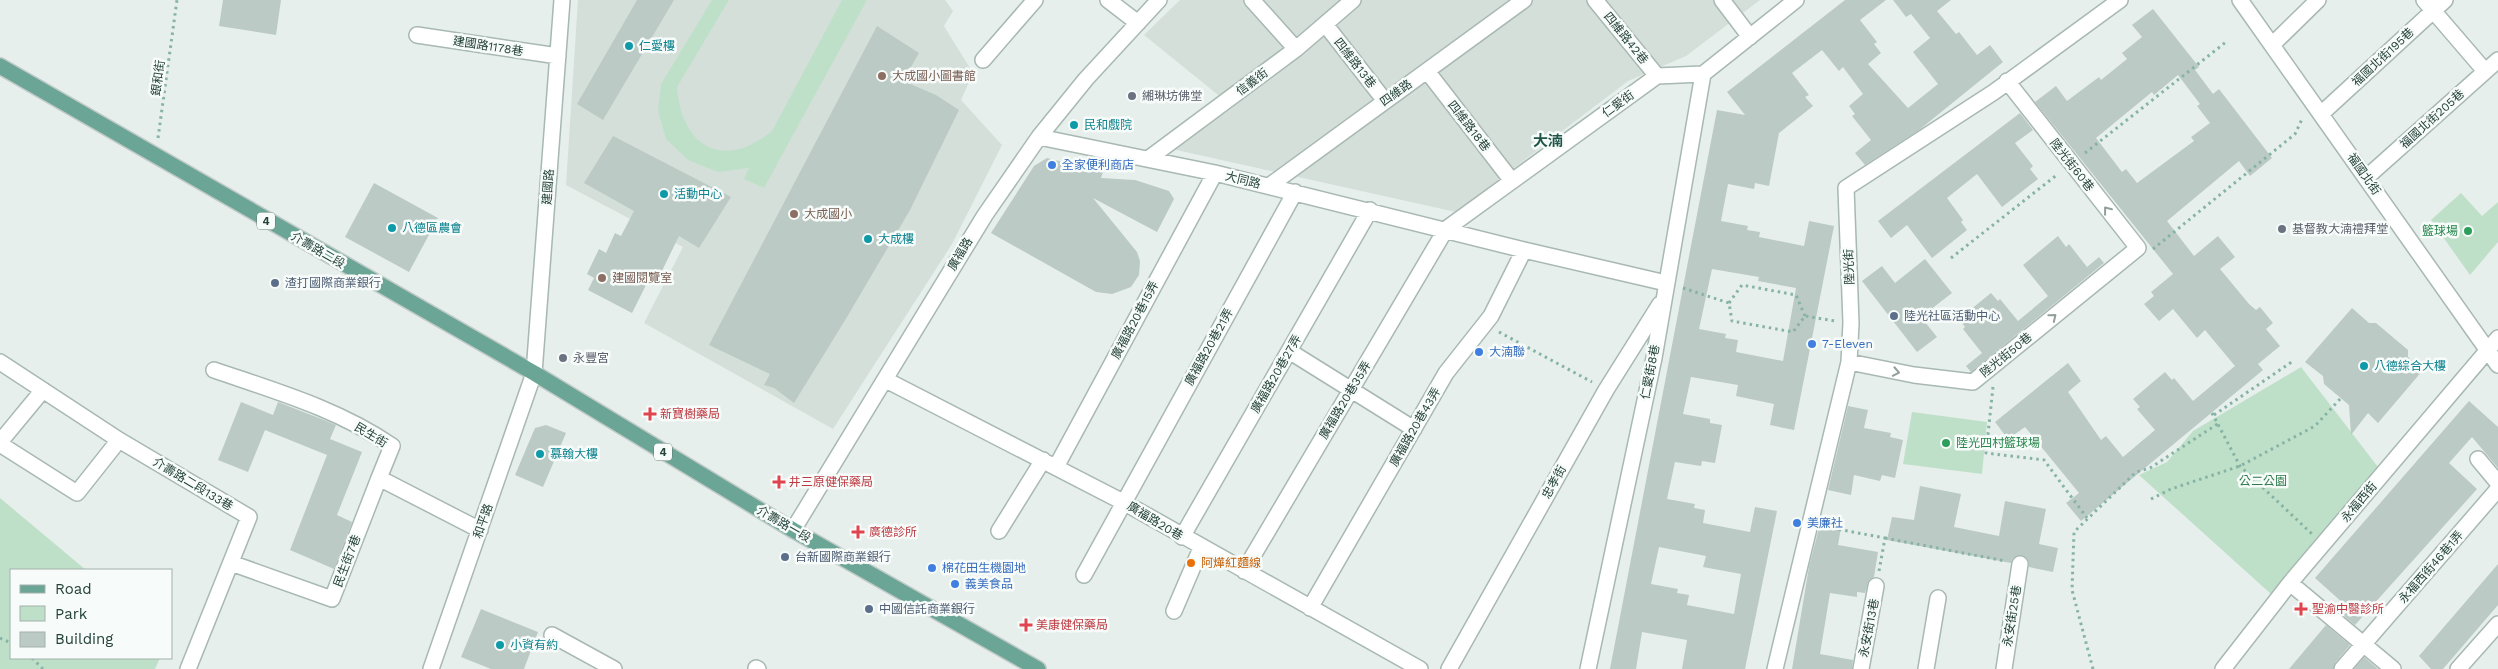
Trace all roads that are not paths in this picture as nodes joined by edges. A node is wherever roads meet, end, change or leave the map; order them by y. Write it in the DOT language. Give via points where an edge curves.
graph roads {
  1 [pos="562,0"];
  2 [pos="1108,0"];
  3 [pos="1159,0"];
  4 [pos="1252,0"];
  5 [pos="1353,0"];
  6 [pos="1524,0"];
  7 [pos="1595,0"];
  8 [pos="1722,0"];
  9 [pos="1796,0"];
  10 [pos="2120,0"];
  11 [pos="2240,0"];
  12 [pos="2318,0"];
  13 [pos="2446,0"];
  14 [pos="1032,1"];
  15 [pos="2429,6"];
  16 [pos="1138,23"];
  17 [pos="1325,24"];
  18 [pos="417,35"];
  19 [pos="1750,37"];
  20 [pos="2272,45"];
  21 [pos="1296,49"];
  22 [pos="558,56"];
  23 [pos="983,60"];
  24 [pos="2498,60"];
  25 [pos="0,66"];
  26 [pos="1427,71"];
  27 [pos="2486,71"];
  28 [pos="1703,74"];
  29 [pos="1657,76"];
  30 [pos="2006,81"];
  31 [pos="1384,102"];
  32 [pos="2321,114"];
  33 [pos="1039,137"];
  34 [pos="1148,159"];
  35 [pos="1214,173"];
  36 [pos="2367,177"];
  37 [pos="1512,181"];
  38 [pos="1268,186"];
  39 [pos="1296,192"];
  40 [pos="1370,210"];
  41 [pos="1446,229"];
  42 [pos="2138,248"];
  43 [pos="1524,250"];
  44 [pos="1666,283"];
  45 [pos="1664,298"];
  46 [pos="2498,338"];
  47 [pos="2486,349"];
  48 [pos="1289,351"];
  49 [pos="0,362"];
  50 [pos="1849,362"];
  51 [pos="2498,365"];
  52 [pos="214,370"];
  53 [pos="534,374"];
  54 [pos="886,380"];
  55 [pos="1352,389"];
  56 [pos="43,390"];
  57 [pos="1414,429"];
  58 [pos="119,440"];
  59 [pos="0,443"];
  60 [pos="2478,459"];
  61 [pos="1049,463"];
  62 [pos="379,478"];
  63 [pos="2498,483"];
  64 [pos="2498,489"];
  65 [pos="1123,502"];
  66 [pos="480,530"];
  67 [pos="793,530"];
  68 [pos="999,531"];
  69 [pos="1182,537"];
  70 [pos="1201,548"];
  71 [pos="231,563"];
  72 [pos="2020,564"];
  73 [pos="1244,572"];
  74 [pos="1084,575"];
  75 [pos="2290,583"];
  76 [pos="1876,586"];
  77 [pos="1938,598"];
  78 [pos="1310,608"];
  79 [pos="1174,611"];
  80 [pos="2498,624"];
  81 [pos="552,635"];
  82 [pos="2363,644"];
  83 [pos="1032,668"];
  84 [pos="188,669"];
  85 [pos="431,669"];
  86 [pos="614,669"];
  87 [pos="1420,669"];
  88 [pos="1450,669"];
  89 [pos="1588,669"];
  90 [pos="1775,669"];
  91 [pos="1861,669"];
  92 [pos="1926,669"];
  93 [pos="2004,669"];
  94 [pos="2223,669"];
  95 [pos="2342,669"];
  96 [pos="2393,669"];
  97 [pos="2458,669"];
  1 -- 22 [label="street, 建國路"];
  2 -- 16 [label="street"];
  3 -- 16 [label="street, 廣福路"];
  4 -- 21 [label="street"];
  5 -- 17 [label="street, 信義街"];
  6 -- 26 [label="street, 四維路"];
  7 -- 29 [label="street, 四維路42巷"];
  8 -- 19 [label="street"];
  9 -- 19 [label="street"];
  10 -- 30 [label="street, 陸光街"];
  11 -- 20 [label="street, 福國北街"];
  12 -- 20 [label="street"];
  13 -- 15 [label="street, 福國北街195巷"];
  14 -- 23 [label="street"];
  15 -- 27 [label="street"];
  15 -- 32 [label="street, 福國北街195巷"];
  16 -- 33 [label="street, 廣福路" via="1086,79"];
  17 -- 21 [label="street, 信義街"];
  17 -- 31 [label="street, 四維路13巷"];
  18 -- 22 [label="street, 建國路1178巷"];
  19 -- 28 [label="street"];
  20 -- 32 [label="street, 福國北街"];
  21 -- 34 [label="street, 信義街"];
  22 -- 53 [label="street, 建國路"];
  24 -- 27 [label="street, 福國北街205巷"];
  25 -- 53 [label="main road, 介壽路二段 / 4"];
  26 -- 31 [label="street, 四維路"];
  26 -- 37 [label="street, 四維路18巷"];
  27 -- 36 [label="street, 福國北街205巷"];
  28 -- 29 [label="street"];
  28 -- 44 [label="street, 仁愛街8巷"];
  29 -- 37 [label="street, 仁愛街"];
  42 -- 30 [label="street, 陸光街60巷, one-way"];
  30 -- 50 [label="street, 陸光街" via="1846,188 1851,323"];
  31 -- 38 [label="street, 四維路"];
  32 -- 36 [label="street, 福國北街"];
  33 -- 34 [label="street, 大同路"];
  33 -- 54 [label="street, 廣福路" via="966,242"];
  34 -- 35 [label="street, 大同路"];
  35 -- 38 [label="street, 大同路"];
  35 -- 61 [label="street, 廣福路20巷15弄"];
  36 -- 47 [label="street, 福國北街"];
  37 -- 41 [label="street, 仁愛街"];
  38 -- 39 [label="street, 大同路"];
  39 -- 40 [label="street, 大同路"];
  39 -- 65 [label="street, 廣福路20巷21弄"];
  40 -- 41 [label="street, 大同路"];
  40 -- 48 [label="street, 廣福路20巷27弄"];
  41 -- 43 [label="street, 大同路"];
  41 -- 55 [label="street, 廣福路20巷35弄"];
  50 -- 42 [label="street, 陸光街50巷, one-way" via="1973,382"];
  43 -- 44 [label="street, 大同路"];
  43 -- 57 [label="street, 廣福路20巷43弄" via="1492,316 1446,373"];
  44 -- 45 [label="street, 仁愛街8巷"];
  45 -- 88 [label="street, 忠孝街" via="1606,390"];
  45 -- 89 [label="street, 仁愛街8巷"];
  46 -- 47 [label="street, 永福西街"];
  47 -- 51 [label="street, 福國北街"];
  47 -- 75 [label="street, 永福西街"];
  48 -- 55 [label="street"];
  48 -- 69 [label="street, 廣福路20巷27弄"];
  49 -- 56 [label="street, 介壽路二段133巷"];
  50 -- 90 [label="street, 陸光街"];
  52 -- 62 [label="street, 民生街" via="316,406 392,446"];
  53 -- 66 [label="street, 和平路"];
  53 -- 67 [label="main road, 介壽路一段 / 4"];
  54 -- 61 [label="street, 廣福路20巷"];
  54 -- 67 [label="street, 廣福路"];
  55 -- 57 [label="street"];
  55 -- 73 [label="street, 廣福路20巷35弄"];
  56 -- 58 [label="street, 介壽路二段133巷"];
  56 -- 59 [label="street"];
  57 -- 78 [label="street, 廣福路20巷43弄"];
  58 -- 59 [label="street" via="77,493"];
  58 -- 71 [label="street, 介壽路二段133巷" via="249,517"];
  60 -- 63 [label="street"];
  61 -- 65 [label="street, 廣福路20巷"];
  61 -- 68 [label="street, 廣福路20巷15弄"];
  62 -- 66 [label="street"];
  62 -- 71 [label="street, 民生街7巷" via="332,599"];
  64 -- 82 [label="street, 永福西街46巷1弄"];
  65 -- 69 [label="street, 廣福路20巷"];
  65 -- 74 [label="street, 廣福路20巷21弄"];
  66 -- 85 [label="street, 和平路"];
  67 -- 83 [label="main road, 介壽路一段 / 4"];
  69 -- 70 [label="street, 廣福路20巷"];
  70 -- 73 [label="street, 廣福路20巷"];
  70 -- 79 [label="street"];
  71 -- 84 [label="street, 介壽路二段133巷"];
  72 -- 93 [label="street, 永安街25巷"];
  73 -- 78 [label="street, 廣福路20巷"];
  75 -- 82 [label="street"];
  75 -- 94 [label="street, 永福西街"];
  76 -- 91 [label="street, 永安街13巷"];
  77 -- 92 [label="street"];
  78 -- 87 [label="street, 廣福路20巷"];
  80 -- 97 [label="street"];
  81 -- 86 [label="street"];
  82 -- 95 [label="street, 永福西街46巷1弄"];
  82 -- 96 [label="street"];
}
